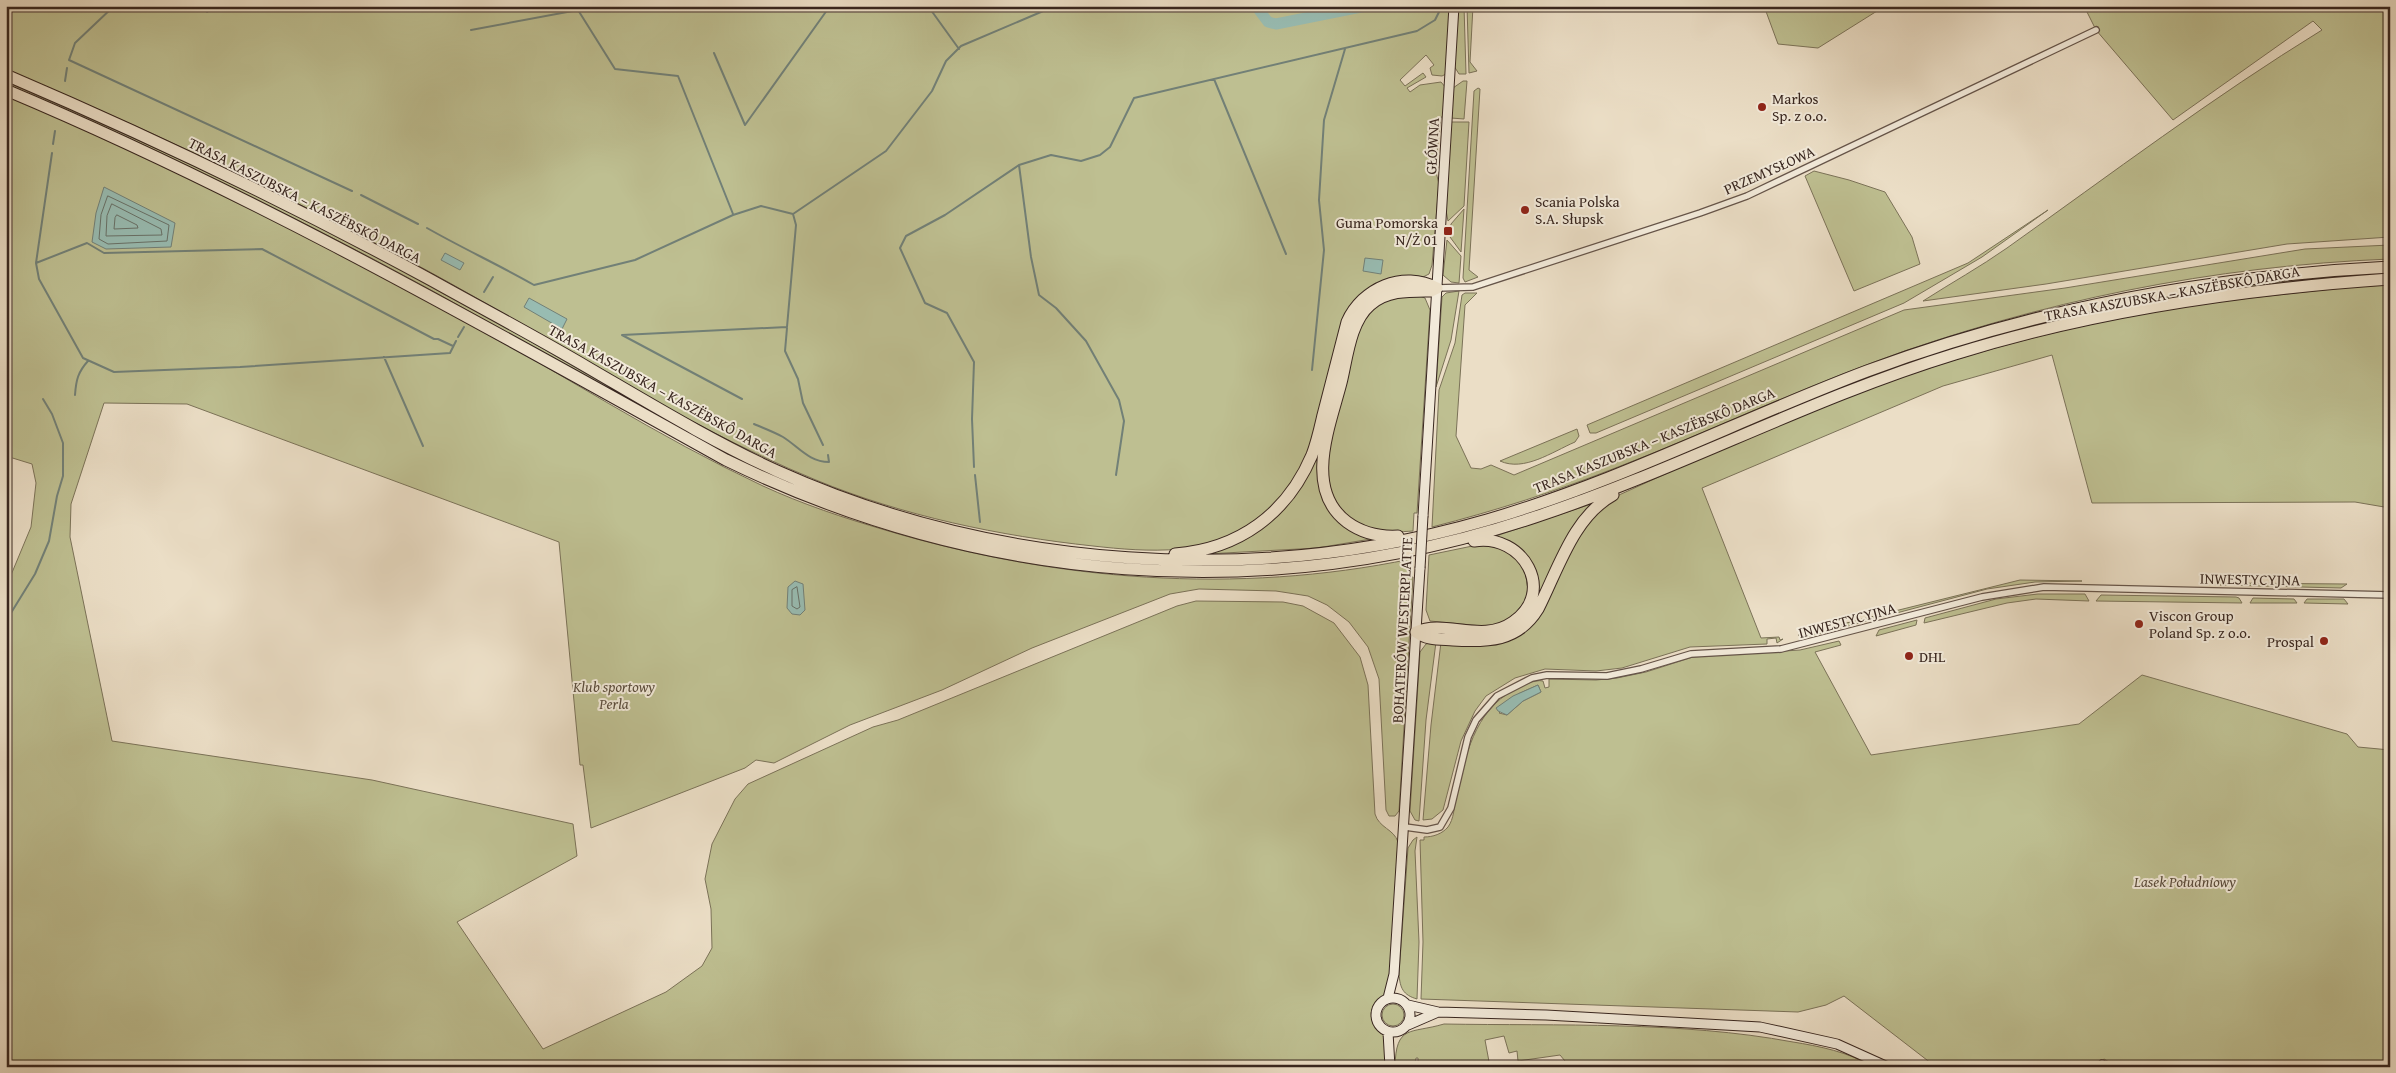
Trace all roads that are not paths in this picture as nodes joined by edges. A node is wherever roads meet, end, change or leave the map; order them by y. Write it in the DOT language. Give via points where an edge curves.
graph roads {
  1 [pos="1454,6"];
  2 [pos="2096,30"];
  3 [pos="6,75"];
  4 [pos="6,90"];
  5 [pos="2390,267"];
  6 [pos="2390,279"];
  7 [pos="1437,288"];
  8 [pos="1664,468"];
  9 [pos="1442,532"];
  10 [pos="1433,547"];
  11 [pos="1124,557"];
  12 [pos="2390,595"];
  13 [pos="1416,632"];
  14 [pos="1405,828"];
  15 [pos="1394,974"];
  16 [pos="1388,998"];
  17 [pos="1400,999"];
  18 [pos="1408,1005"];
  19 [pos="1438,1012"];
  20 [pos="1408,1025"];
  21 [pos="1392,1032"];
  22 [pos="1390,1067"];
  23 [pos="1888,1067"];
  24 [pos="2098,1067"];
  25 [pos="2110,1067"];
  1 -- 7 [label="main road, GŁÓWNA"];
  2 -- 7 [label="street, PRZEMYSŁOWA" via="1740,198 1473,286"];
  3 -- 11 [label="highway, TRASA KASZUBSKA – KASZËBSKÔ DARGA" via="178,152 327,226 539,339 715,440 782,473 846,498 935,526 1026,546"];
  4 -- 10 [label="highway, TRASA KASZUBSKA – KASZËBSKÔ DARGA" via="145,152 332,243 726,460 776,484 880,522 1024,557 1087,566 1165,571 1237,571 1349,563"];
  5 -- 9 [label="highway, TRASA KASZUBSKA – KASZËBSKÔ DARGA" via="2300,272 2169,289 2000,328 1868,370 1590,486"];
  6 -- 8 [label="highway, TRASA KASZUBSKA – KASZËBSKÔ DARGA" via="2247,292 2028,333 1871,382"];
  7 -- 9 [label="highway" via="1390,294 1379,298 1362,314 1355,329 1322,470 1328,499 1345,521 1360,530 1380,536"];
  7 -- 11 [label="highway" via="1414,281 1392,283 1369,293 1356,306 1347,322 1312,454 1290,494 1268,517 1241,537 1208,549"];
  7 -- 13 [label="main road, BOHATERÓW WESTERPLATTE, bridge"];
  8 -- 10 [label="highway, TRASA KASZUBSKA – KASZËBSKÔ DARGA" via="1536,517"];
  8 -- 13 [label="highway" via="1589,512 1580,523 1532,619 1513,635 1487,641 1467,641 1425,638"];
  9 -- 11 [label="highway, TRASA KASZUBSKA – KASZËBSKÔ DARGA" via="1348,550 1292,556 1235,560"];
  10 -- 13 [label="highway" via="1481,540 1504,544 1526,562 1532,576 1531,599 1521,616 1499,630 1474,632 1425,628"];
  12 -- 14 [label="street, INWESTYCYJNA" via="2044,587 1982,597 1781,649 1691,654 1607,676 1547,675 1532,678 1497,696 1476,720 1468,737 1450,808 1440,827 1427,830"];
  13 -- 14 [label="main road, BOHATERÓW WESTERPLATTE"];
  14 -- 15 [label="main road, BOHATERÓW WESTERPLATTE"];
  15 -- 16 [label="main road, BOHATERÓW WESTERPLATTE"];
  15 -- 17 [label="main road, BOHATERÓW WESTERPLATTE"];
  16 -- 17 [label="main road"];
  16 -- 21 [label="main road" via="1378,1005 1375,1015 1379,1026"];
  17 -- 18 [label="main road"];
  18 -- 19 [label="main road"];
  18 -- 20 [label="main road"];
  19 -- 20 [label="main road"];
  19 -- 23 [label="main road" via="1546,1014 1760,1027 1837,1044"];
  20 -- 21 [label="main road"];
  21 -- 22 [label="main road"];
  24 -- 25 [label="street" via="2104,1064"];
}
